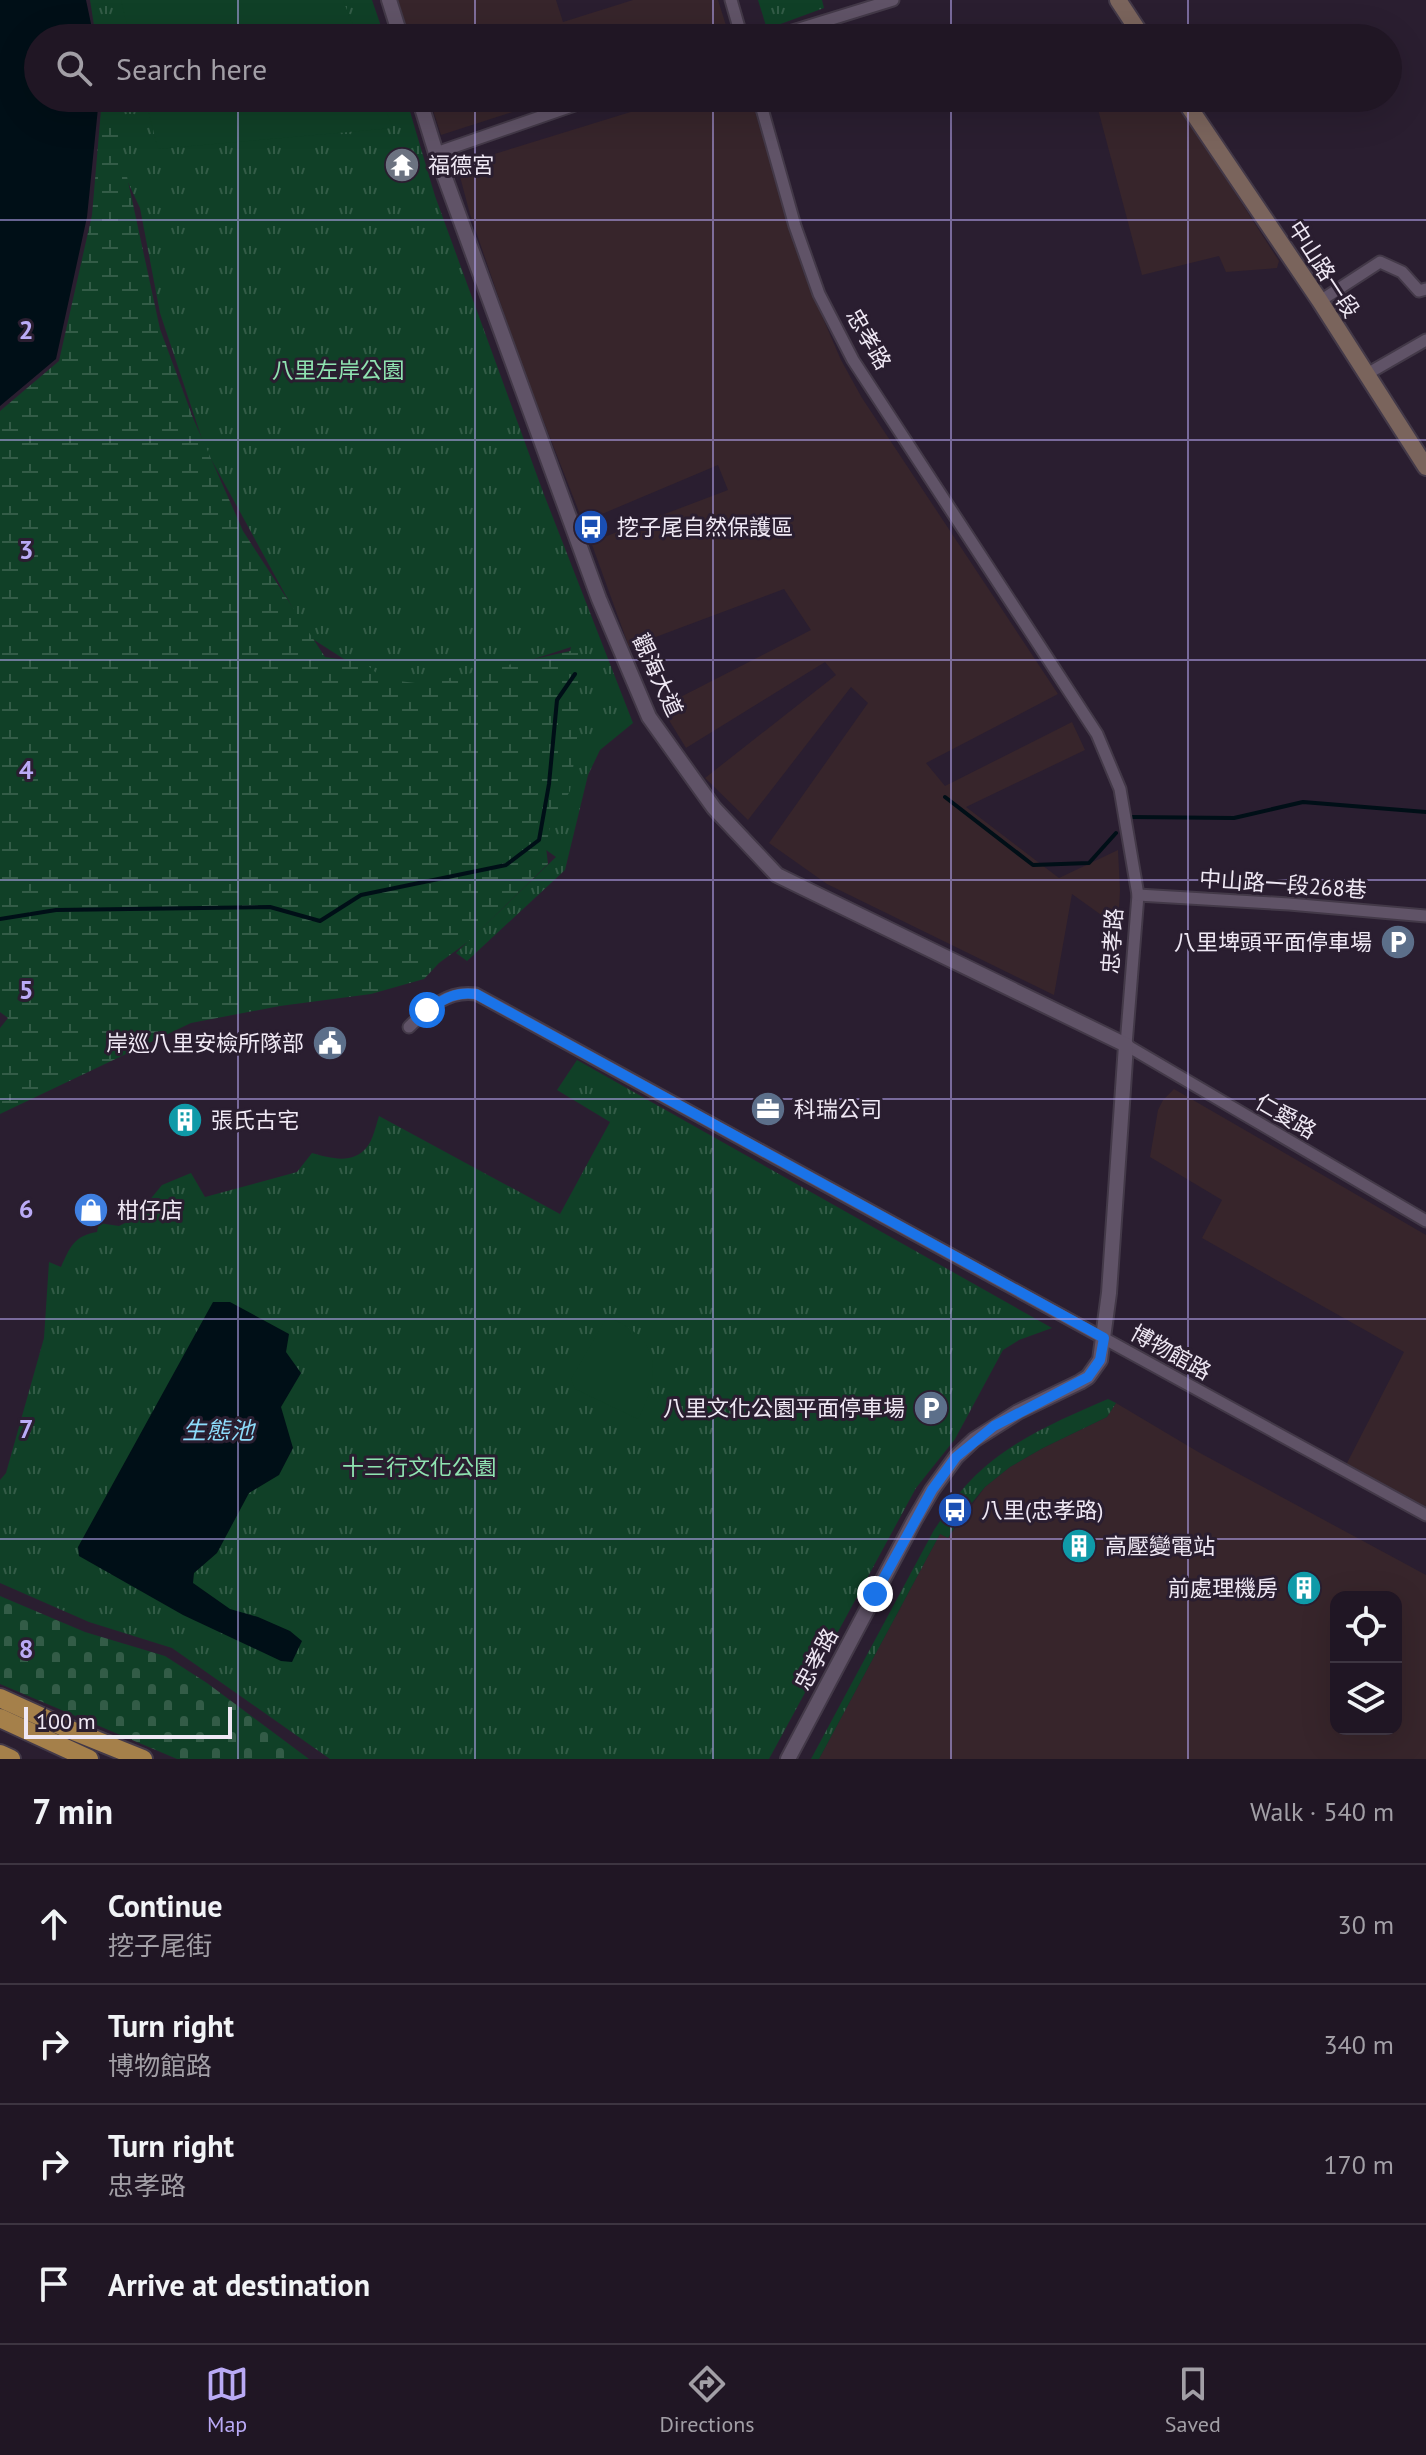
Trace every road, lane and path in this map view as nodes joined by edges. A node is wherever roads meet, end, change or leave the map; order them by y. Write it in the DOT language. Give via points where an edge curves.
graph roads {
  1 [pos="389,0"];
  2 [pos="731,0"];
  3 [pos="893,0"];
  4 [pos="1118,0"];
  5 [pos="397,24"];
  6 [pos="738,24"];
  7 [pos="815,24"];
  8 [pos="1134,24"];
  9 [pos="423,112"];
  10 [pos="555,112"];
  11 [pos="763,112"];
  12 [pos="1192,112"];
  13 [pos="436,153"];
  14 [pos="1426,289"];
  15 [pos="1320,301"];
  16 [pos="1426,340"];
  17 [pos="1367,374"];
  18 [pos="1426,467"];
  19 [pos="1138,895"];
  20 [pos="1426,916"];
  21 [pos="409,1027"];
  22 [pos="1126,1045"];
  23 [pos="1426,1221"];
  24 [pos="1104,1338"];
  25 [pos="1426,1515"];
  26 [pos="0,1698"];
  27 [pos="0,1718"];
  28 [pos="0,1754"];
  29 [pos="11,1759"];
  30 [pos="89,1759"];
  31 [pos="143,1759"];
  32 [pos="788,1759"];
  1 -- 5 [label="street"];
  2 -- 6 [label="street"];
  3 -- 7 [label="street"];
  4 -- 8 [label="main road"];
  9 -- 13 [label="street, 觀海大道"];
  10 -- 13 [label="street"];
  11 -- 19 [label="street, 忠孝路" via="814,281 853,360 1097,734 1120,789"];
  12 -- 15 [label="main road, 中山路一段"];
  13 -- 22 [label="street, 觀海大道" via="604,612 649,717 714,808 777,875"];
  14 -- 15 [label="street" via="1419,291 1402,272 1380,262"];
  15 -- 17 [label="main road, 中山路一段"];
  16 -- 17 [label="street"];
  17 -- 18 [label="main road, 中山路一段"];
  19 -- 20 [label="street, 中山路一段268巷"];
  19 -- 22 [label="street, 忠孝路"];
  21 -- 24 [label="street, 博物館路" via="450,995 476,994"];
  22 -- 23 [label="street, 仁愛路"];
  22 -- 24 [label="street, 忠孝路"];
  24 -- 25 [label="street, 博物館路"];
  24 -- 32 [label="street, 忠孝路" via="1100,1360 1088,1377 994,1426 956,1457 914,1521"];
  26 -- 31 [label="highway"];
  27 -- 30 [label="highway"];
  28 -- 29 [label="highway"];
}
